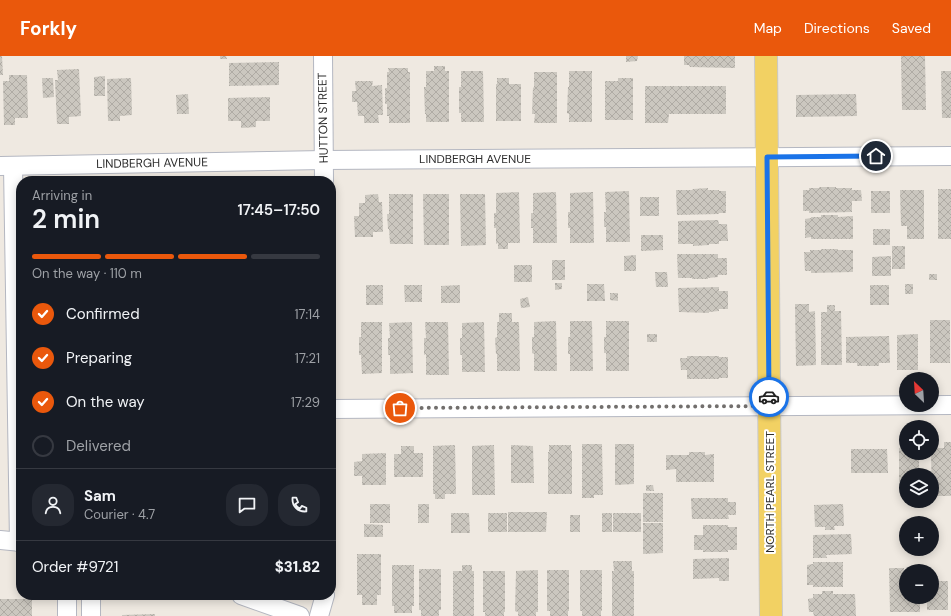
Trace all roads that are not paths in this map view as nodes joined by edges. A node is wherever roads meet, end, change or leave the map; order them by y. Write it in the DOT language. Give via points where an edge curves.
graph roads {
  1 [pos="323,56"];
  2 [pos="766,56"];
  3 [pos="951,156"];
  4 [pos="767,157"];
  5 [pos="324,160"];
  6 [pos="6,166"];
  7 [pos="324,176"];
  8 [pos="951,405"];
  9 [pos="769,406"];
  10 [pos="336,408"];
  11 [pos="16,435"];
  12 [pos="0,540"];
  13 [pos="16,542"];
  14 [pos="67,600"];
  15 [pos="91,600"];
  16 [pos="255,600"];
  17 [pos="324,600"];
  18 [pos="67,616"];
  19 [pos="91,616"];
  20 [pos="300,616"];
  21 [pos="319,616"];
  22 [pos="771,616"];
  1 -- 5 [label="street, HUTTON STREET"];
  2 -- 4 [label="main road, NORTH PEARL STREET"];
  3 -- 4 [label="street, LINDBERGH AVENUE"];
  4 -- 5 [label="street, LINDBERGH AVENUE"];
  4 -- 9 [label="main road, NORTH PEARL STREET"];
  5 -- 6 [label="street, LINDBERGH AVENUE"];
  5 -- 7 [label="street, HUTTON STREET"];
  6 -- 11 [label="street"];
  8 -- 9 [label="street"];
  9 -- 10 [label="street"];
  9 -- 22 [label="main road, NORTH PEARL STREET"];
  12 -- 13 [label="street"];
  14 -- 18 [label="street"];
  15 -- 19 [label="street"];
  16 -- 20 [label="street"];
  17 -- 21 [label="street"];
}
